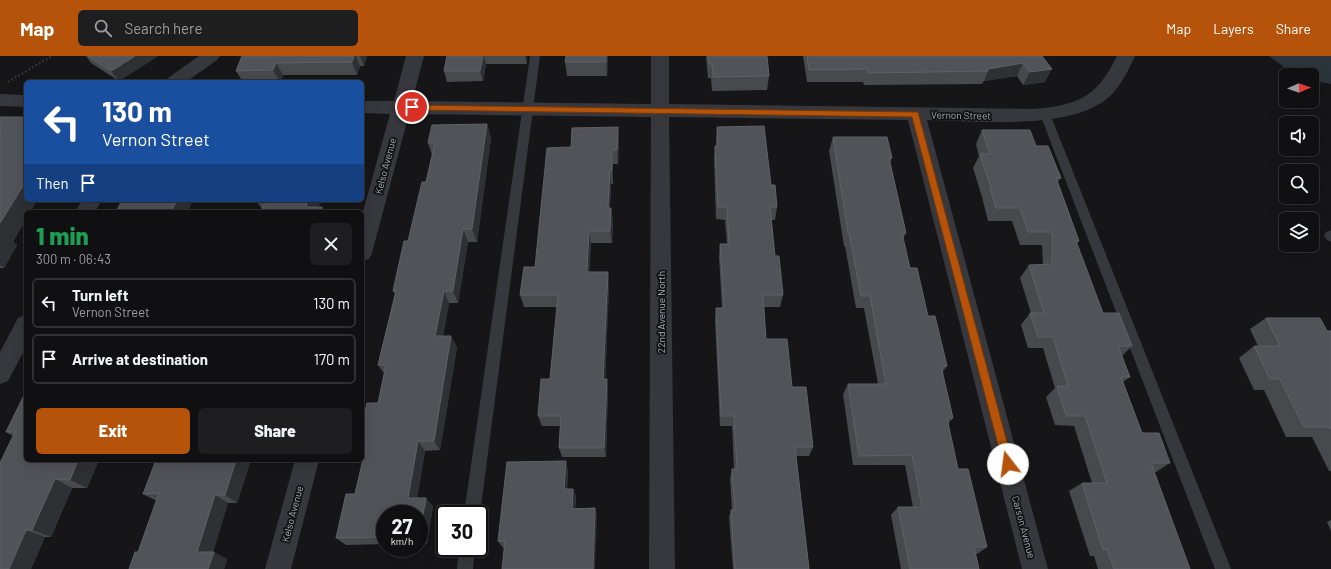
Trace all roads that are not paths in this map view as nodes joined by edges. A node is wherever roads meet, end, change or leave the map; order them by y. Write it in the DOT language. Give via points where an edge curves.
graph roads {
  1 [pos="212,56"];
  2 [pos="415,56"];
  3 [pos="535,56"];
  4 [pos="660,56"];
  5 [pos="1126,56"];
  6 [pos="177,80"];
  7 [pos="0,100"];
  8 [pos="24,101"];
  9 [pos="364,107"];
  10 [pos="401,107"];
  11 [pos="527,109"];
  12 [pos="660,111"];
  13 [pos="916,114"];
  14 [pos="1045,114"];
  15 [pos="364,246"];
  16 [pos="24,329"];
  17 [pos="0,374"];
  18 [pos="306,462"];
  19 [pos="473,505"];
  20 [pos="466,557"];
  21 [pos="278,569"];
  22 [pos="464,569"];
  23 [pos="662,569"];
  24 [pos="1035,569"];
  25 [pos="1223,569"];
  1 -- 6 [label="street"];
  2 -- 10 [label="street, Kelso Avenue"];
  3 -- 11 [label="lane"];
  4 -- 12 [label="street, 22nd Avenue North"];
  5 -- 14 [label="street, Vernon Street" via="1109,86 1093,99 1071,109"];
  7 -- 8 [label="street"];
  9 -- 10 [label="street, Vernon Street"];
  10 -- 11 [label="street, Vernon Street"];
  10 -- 15 [label="street, Kelso Avenue"];
  11 -- 12 [label="street, Vernon Street"];
  11 -- 19 [label="lane"];
  12 -- 13 [label="street, Vernon Street"];
  12 -- 23 [label="street, 22nd Avenue North"];
  13 -- 14 [label="street, Vernon Street"];
  13 -- 24 [label="street, Carson Avenue"];
  14 -- 25 [label="lane"];
  16 -- 17 [label="street"];
  18 -- 21 [label="street, Kelso Avenue"];
  20 -- 22 [label="lane"];
}
